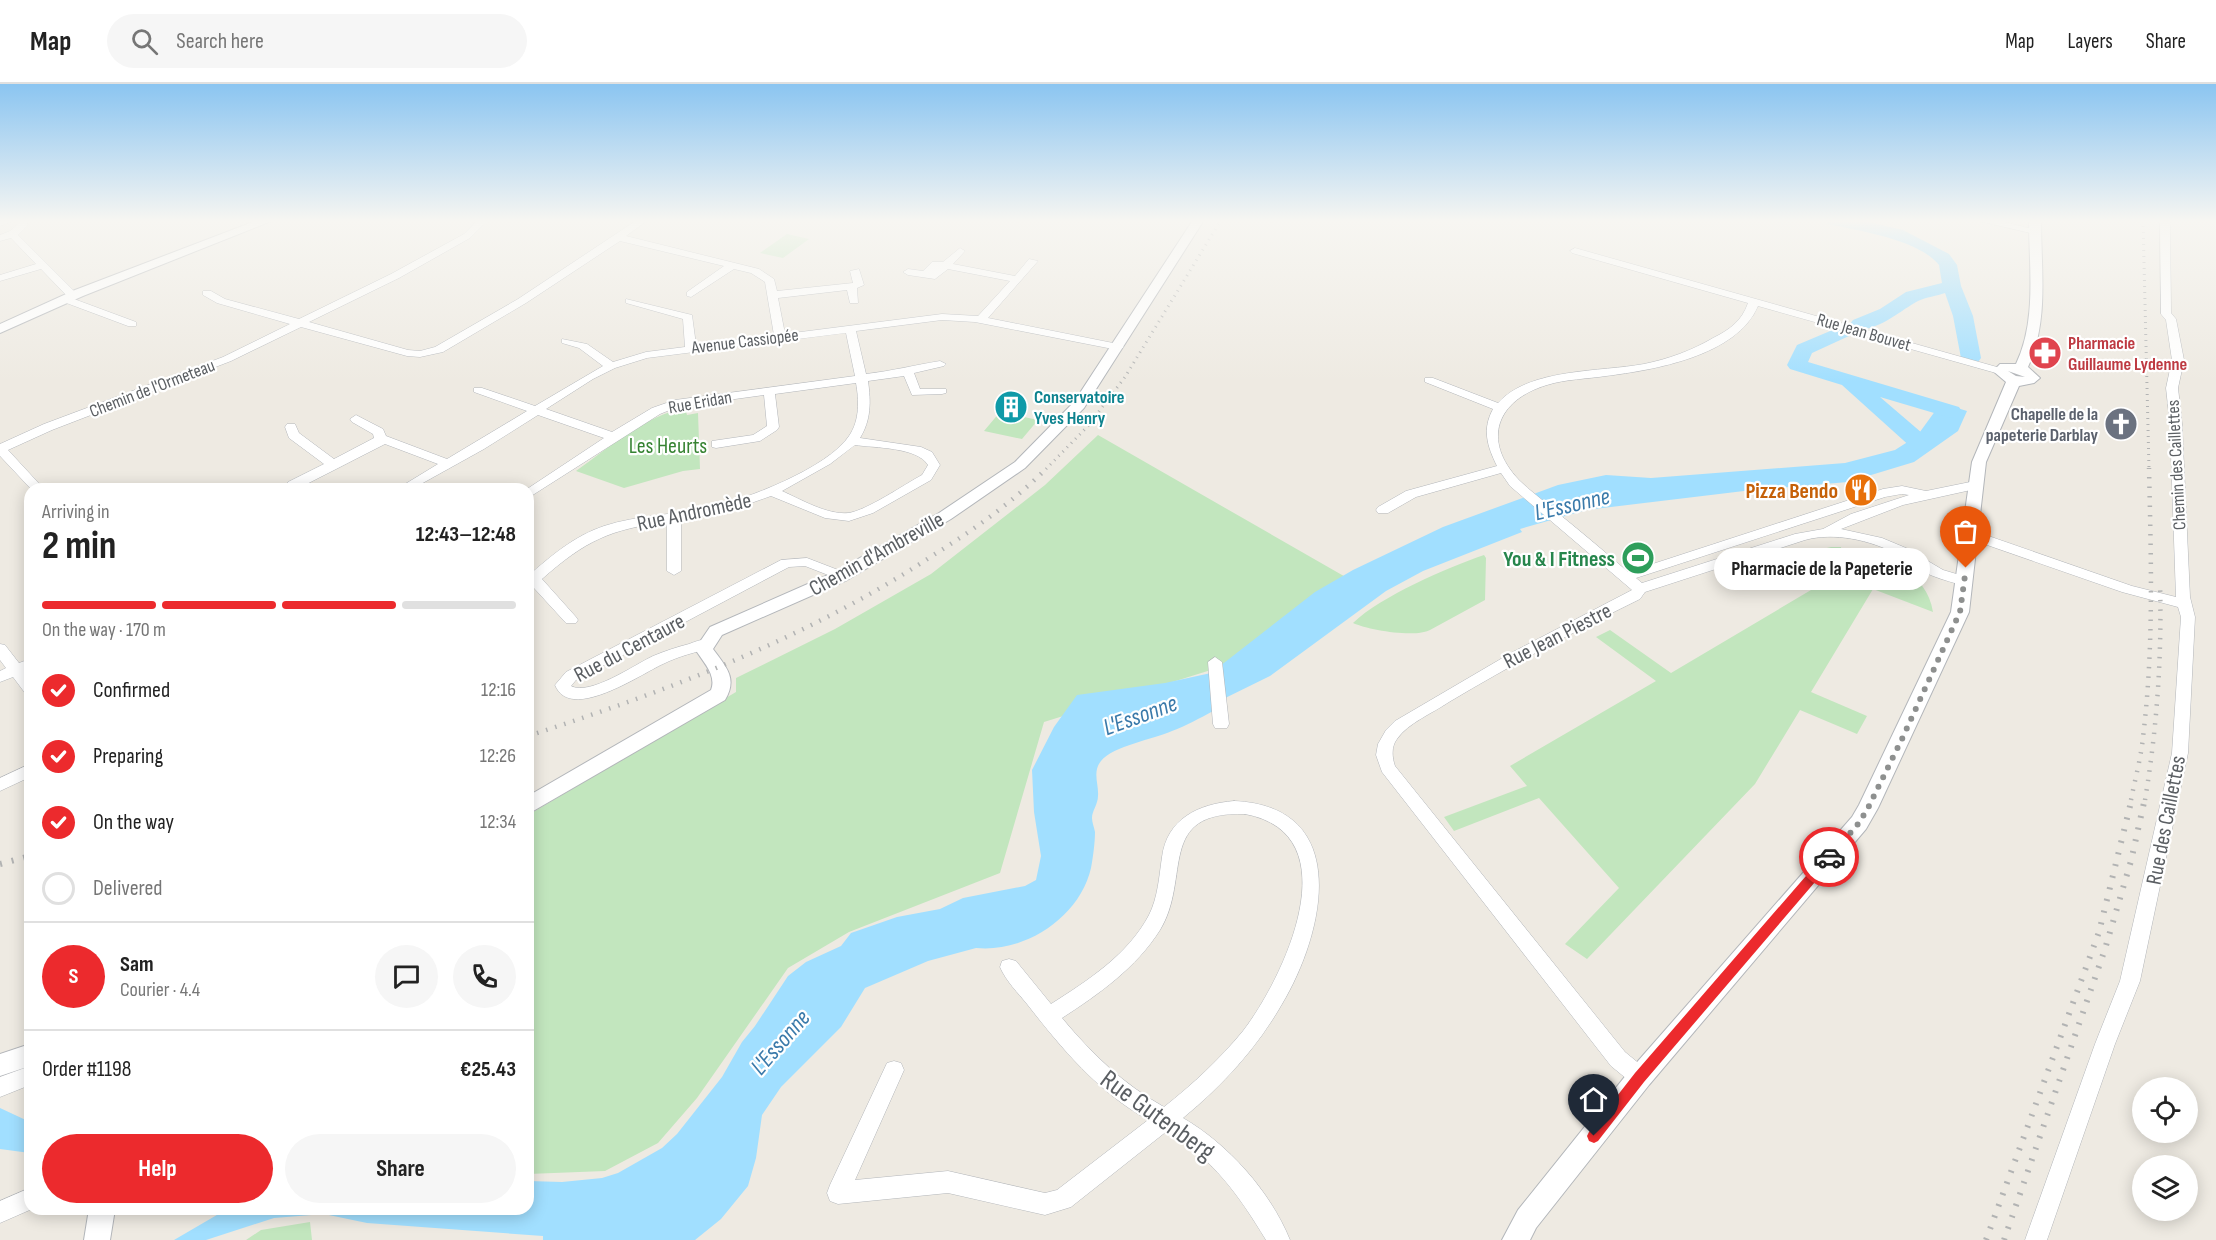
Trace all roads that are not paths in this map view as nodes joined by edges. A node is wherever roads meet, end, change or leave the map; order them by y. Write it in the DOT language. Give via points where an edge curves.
graph roads {
  1 [pos="50,274"];
  2 [pos="129,274"];
  3 [pos="399,274"];
  4 [pos="562,274"];
  5 [pos="720,274"];
  6 [pos="760,274"];
  7 [pos="856,274"];
  8 [pos="989,274"];
  9 [pos="1021,274"];
  10 [pos="1165,274"];
  11 [pos="1655,274"];
  12 [pos="2034,274"];
  13 [pos="2166,274"];
  14 [pos="1017,279"];
  15 [pos="851,286"];
  16 [pos="207,293"];
  17 [pos="691,294"];
  18 [pos="772,295"];
  19 [pos="69,297"];
  20 [pos="854,301"];
  21 [pos="630,302"];
  22 [pos="1754,302"];
  23 [pos="981,320"];
  24 [pos="301,322"];
  25 [pos="132,324"];
  26 [pos="850,328"];
  27 [pos="0,329"];
  28 [pos="780,336"];
  29 [pos="566,341"];
  30 [pos="1118,347"];
  31 [pos="691,348"];
  32 [pos="940,364"];
  33 [pos="611,366"];
  34 [pos="908,372"];
  35 [pos="2005,372"];
  36 [pos="861,379"];
  37 [pos="1430,380"];
  38 [pos="478,390"];
  39 [pos="769,391"];
  40 [pos="942,391"];
  41 [pos="1501,408"];
  42 [pos="536,410"];
  43 [pos="356,419"];
  44 [pos="291,427"];
  45 [pos="614,436"];
  46 [pos="380,440"];
  47 [pos="853,441"];
  48 [pos="716,444"];
  49 [pos="0,449"];
  50 [pos="449,464"];
  51 [pos="334,465"];
  52 [pos="1503,468"];
  53 [pos="32,483"];
  54 [pos="297,483"];
  55 [pos="415,483"];
  56 [pos="1975,485"];
  57 [pos="534,490"];
  58 [pos="772,492"];
  59 [pos="1926,495"];
  60 [pos="1383,510"];
  61 [pos="674,518"];
  62 [pos="1827,532"];
  63 [pos="1972,535"];
  64 [pos="674,571"];
  65 [pos="841,576"];
  66 [pos="1626,577"];
  67 [pos="534,578"];
  68 [pos="1965,581"];
  69 [pos="534,584"];
  70 [pos="1640,589"];
  71 [pos="2183,604"];
  72 [pos="571,620"];
  73 [pos="706,644"];
  74 [pos="0,649"];
  75 [pos="1215,662"];
  76 [pos="23,667"];
  77 [pos="0,677"];
  78 [pos="1221,724"];
  79 [pos="24,773"];
  80 [pos="0,785"];
  81 [pos="534,802"];
  82 [pos="1009,967"];
  83 [pos="1050,1015"];
  84 [pos="24,1057"];
  85 [pos="0,1065"];
  86 [pos="894,1070"];
  87 [pos="1640,1077"];
  88 [pos="24,1078"];
  89 [pos="0,1088"];
  90 [pos="1165,1120"];
  91 [pos="24,1202"];
  92 [pos="0,1212"];
  93 [pos="101,1215"];
  94 [pos="97,1240"];
  95 [pos="1279,1240"];
  96 [pos="1515,1240"];
  97 [pos="2036,1240"];
  1 -- 19 [label="street"];
  2 -- 19 [label="street"];
  3 -- 24 [label="street, Chemin de l'Ormeteau"];
  4 -- 24 [label="street" via="431,353 407,353"];
  5 -- 17 [label="street"];
  6 -- 18 [label="street" via="770,281"];
  7 -- 15 [label="street" via="859,285"];
  8 -- 14 [label="street"];
  9 -- 14 [label="street"];
  10 -- 30 [label="street, Chemin d'Ambreville"];
  11 -- 22 [label="street, Rue Jean Bouvet"];
  12 -- 35 [label="street" via="2033,335 2027,358"];
  13 -- 71 [label="street, Chemin des Caillettes" via="2166,314 2171,319 2178,360 2172,388"];
  14 -- 23 [label="street"];
  15 -- 18 [label="street"];
  15 -- 20 [label="street"];
  16 -- 24 [label="street" via="221,301"];
  18 -- 28 [label="street"];
  19 -- 25 [label="street"];
  19 -- 27 [label="street"];
  21 -- 31 [label="street" via="688,317"];
  22 -- 35 [label="street, Rue Jean Bouvet"];
  22 -- 41 [label="street" via="1741,325 1702,350 1643,368 1541,383 1517,394"];
  23 -- 26 [label="street, Avenue Cassiopée" via="942,317"];
  23 -- 30 [label="street, Avenue Cassiopée"];
  24 -- 49 [label="street, Chemin de l'Ormeteau" via="227,359"];
  26 -- 28 [label="street, Avenue Cassiopée"];
  26 -- 36 [label="street, Rue Andromède"];
  28 -- 31 [label="street, Avenue Cassiopée"];
  29 -- 33 [label="street" via="582,346"];
  30 -- 65 [label="street, Chemin d'Ambreville" via="1074,411 1020,465 945,516"];
  31 -- 33 [label="street, Avenue Cassiopée" via="646,355"];
  32 -- 34 [label="street, Rue Eridan"];
  33 -- 42 [label="street, Avenue Cassiopée"];
  34 -- 36 [label="street, Rue Eridan"];
  34 -- 40 [label="street" via="916,393"];
  35 -- 56 [label="street"];
  36 -- 39 [label="street, Rue Eridan"];
  36 -- 47 [label="street, Rue Andromède" via="865,411"];
  37 -- 41 [label="street"];
  38 -- 42 [label="street"];
  39 -- 45 [label="street, Rue Eridan" via="667,406"];
  39 -- 48 [label="street" via="772,427 756,438"];
  41 -- 52 [label="street, Rue Jean Piestre" via="1490,437"];
  42 -- 45 [label="street"];
  42 -- 50 [label="street, Avenue Cassiopée"];
  43 -- 46 [label="street" via="379,432"];
  44 -- 51 [label="street" via="293,435"];
  45 -- 57 [label="street, Rue Eridan"];
  46 -- 50 [label="street"];
  46 -- 51 [label="street"];
  47 -- 58 [label="street, Rue Andromède" via="828,461"];
  47 -- 58 [label="street" via="917,450 928,455 934,465 927,477 849,517 830,515"];
  49 -- 53 [label="street"];
  50 -- 55 [label="street, Avenue Cassiopée"];
  51 -- 54 [label="street"];
  52 -- 60 [label="street" via="1411,494"];
  52 -- 66 [label="street, Rue Jean Piestre" via="1525,492"];
  56 -- 59 [label="street"];
  56 -- 63 [label="street"];
  58 -- 61 [label="street, Rue Andromède" via="742,504"];
  59 -- 62 [label="street" via="1841,523"];
  59 -- 66 [label="street" via="1902,490 1883,493"];
  61 -- 64 [label="street"];
  61 -- 67 [label="street, Rue Andromède" via="600,532 567,550"];
  62 -- 68 [label="street" via="1877,541 1901,550 1938,573"];
  62 -- 70 [label="street" via="1800,537"];
  63 -- 68 [label="street"];
  63 -- 71 [label="street" via="2127,590"];
  65 -- 73 [label="street, Chemin d'Ambreville" via="725,626"];
  65 -- 73 [label="street, Rue du Centaure" via="807,562 786,563 571,676 563,685 569,693 588,693 655,661"];
  66 -- 70 [label="street, Rue Jean Piestre"];
  68 -- 87 [label="street" via="1958,618 1859,823"];
  69 -- 72 [label="street"];
  70 -- 87 [label="street, Rue Jean Piestre" via="1635,596 1491,669 1401,725 1388,736 1383,754 1388,768 1458,858 1624,1066"];
  71 -- 97 [label="street, Rue des Caillettes" via="2188,617 2180,753 2145,917 2130,981"];
  73 -- 81 [label="street" via="704,649 724,681 718,695"];
  74 -- 76 [label="street"];
  75 -- 78 [label="street"];
  76 -- 77 [label="street"];
  79 -- 80 [label="street"];
  82 -- 83 [label="street, Rue Gutenberg"];
  83 -- 90 [label="street, Rue Gutenberg" via="1093,1068"];
  83 -- 90 [label="street" via="1110,974 1143,940 1163,902 1173,840 1189,821 1222,808 1241,807 1283,822 1304,845 1311,864 1311,890 1300,943 1279,992 1248,1042"];
  84 -- 85 [label="street"];
  86 -- 90 [label="street" via="838,1193 948,1182 1045,1204 1063,1199"];
  87 -- 96 [label="street" via="1527,1219"];
  88 -- 89 [label="street"];
  90 -- 95 [label="street, Rue Gutenberg" via="1208,1147 1230,1168"];
  91 -- 92 [label="street"];
  93 -- 94 [label="street"];
}
